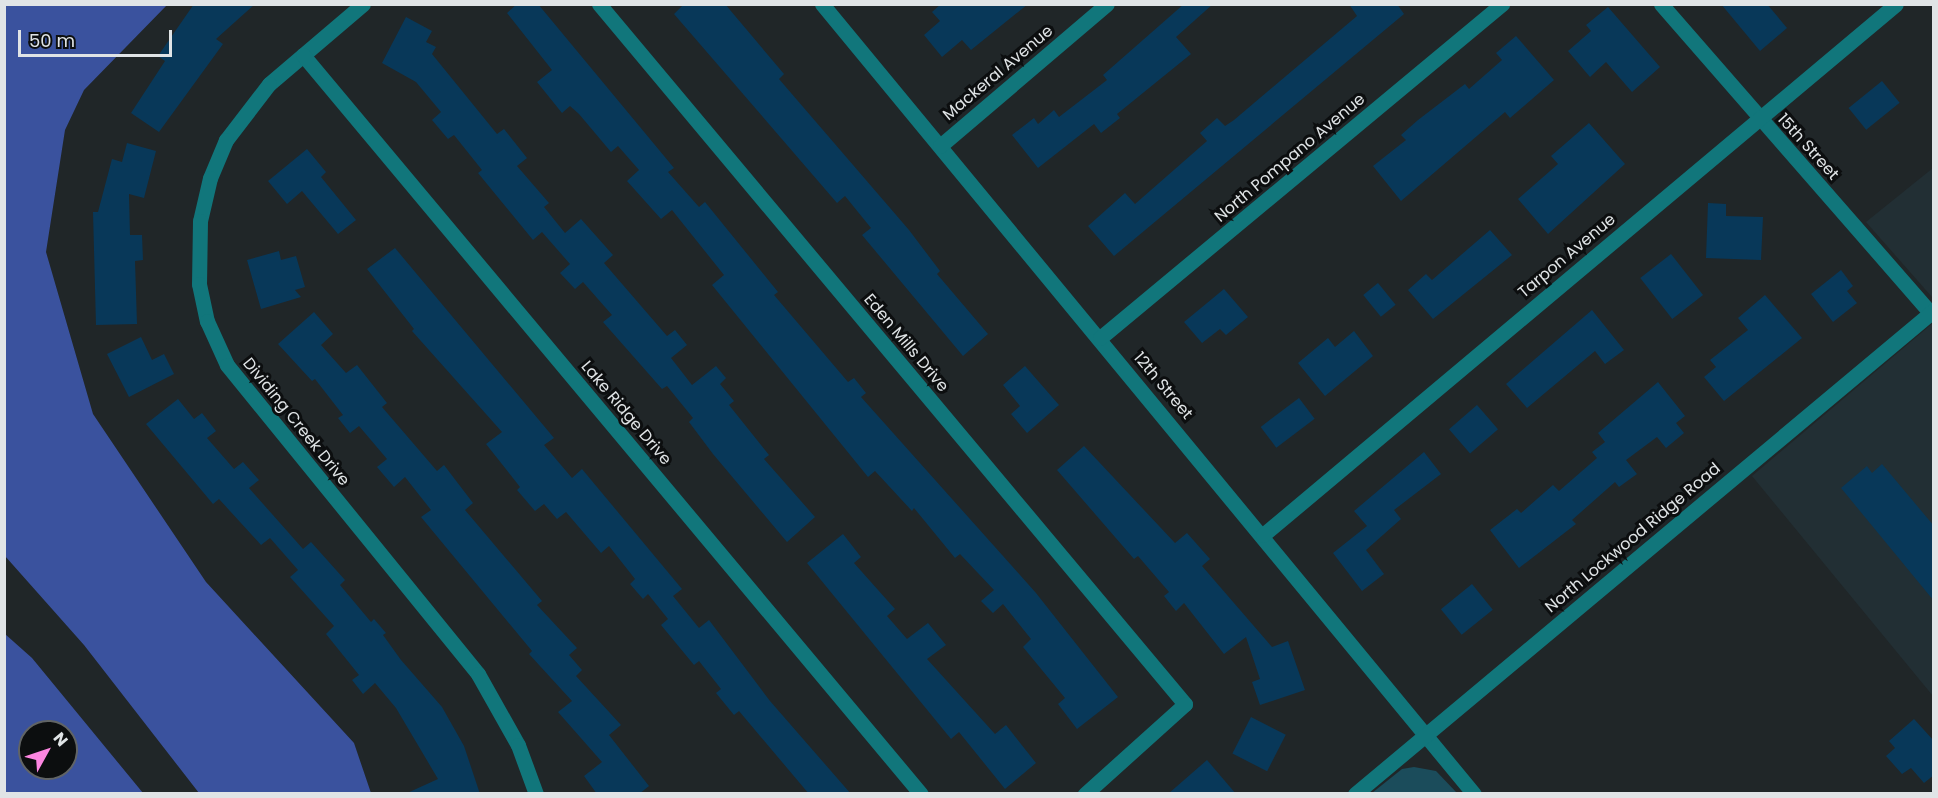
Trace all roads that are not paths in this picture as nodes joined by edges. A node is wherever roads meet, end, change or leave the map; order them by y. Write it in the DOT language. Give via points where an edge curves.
graph roads {
  1 [pos="363,4"];
  2 [pos="599,4"];
  3 [pos="822,4"];
  4 [pos="1107,4"];
  5 [pos="1502,4"];
  6 [pos="1661,4"];
  7 [pos="1896,4"];
  8 [pos="303,55"];
  9 [pos="1759,119"];
  10 [pos="940,146"];
  11 [pos="1932,311"];
  12 [pos="1100,338"];
  13 [pos="1263,535"];
  14 [pos="1426,736"];
  15 [pos="536,794"];
  16 [pos="921,794"];
  17 [pos="1085,794"];
  18 [pos="1355,794"];
  19 [pos="1474,794"];
  1 -- 8 [label="street, Dividing Creek Drive"];
  2 -- 17 [label="street, Eden Mills Drive" via="1185,704"];
  3 -- 10 [label="street, 12th Street"];
  4 -- 10 [label="street, Mackeral Avenue"];
  5 -- 12 [label="street, North Pompano Avenue"];
  6 -- 9 [label="street, 15th Street"];
  7 -- 9 [label="street, Tarpon Avenue"];
  8 -- 15 [label="street, Dividing Creek Drive" via="246,109 226,140 210,178 198,240 199,284 207,321 241,386 478,674 518,745"];
  8 -- 16 [label="street, Lake Ridge Drive"];
  9 -- 11 [label="street, 15th Street"];
  9 -- 13 [label="street, Tarpon Avenue"];
  10 -- 12 [label="street, 12th Street"];
  11 -- 14 [label="street, North Lockwood Ridge Road"];
  12 -- 13 [label="street, 12th Street"];
  13 -- 14 [label="street, 12th Street"];
  14 -- 18 [label="street, North Lockwood Ridge Road"];
  14 -- 19 [label="street, 12th Street"];
}
